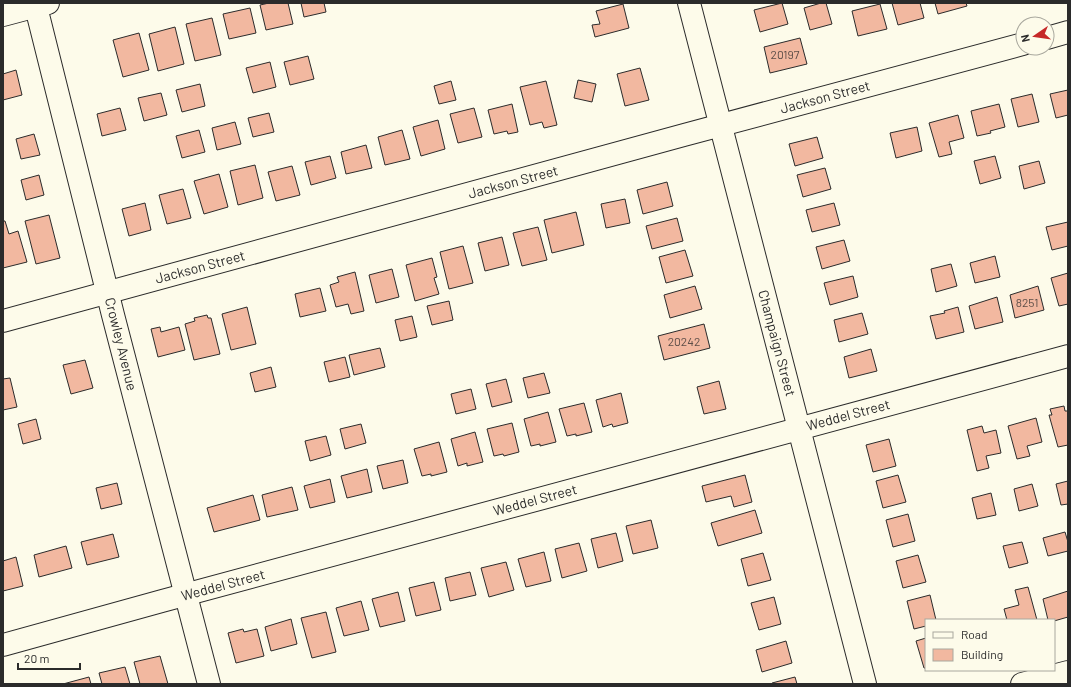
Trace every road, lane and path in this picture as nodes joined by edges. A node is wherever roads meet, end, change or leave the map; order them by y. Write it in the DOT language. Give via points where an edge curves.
graph roads {
  1 [pos="689,3"];
  2 [pos="39,4"];
  3 [pos="3,15"];
  4 [pos="1068,32"];
  5 [pos="1055,36"];
  6 [pos="1015,46"];
  7 [pos="720,126"];
  8 [pos="108,292"];
  9 [pos="3,321"];
  10 [pos="1068,356"];
  11 [pos="800,428"];
  12 [pos="186,594"];
  13 [pos="3,645"];
  14 [pos="1068,672"];
  15 [pos="209,684"];
  16 [pos="864,684"];
  17 [pos="1022,684"];
  1 -- 7 [label="street, Champaign Street"];
  2 -- 3 [label="street"];
  2 -- 8 [label="street, Crowley Avenue"];
  4 -- 5 [label="street"];
  6 -- 7 [label="street, Jackson Street"];
  7 -- 8 [label="street, Jackson Street"];
  7 -- 11 [label="street, Champaign Street"];
  8 -- 9 [label="street, Jackson Street"];
  8 -- 12 [label="street, Crowley Avenue"];
  10 -- 11 [label="street, Weddel Street"];
  11 -- 12 [label="street, Weddel Street"];
  11 -- 16 [label="street, Champaign Street"];
  12 -- 13 [label="street, Weddel Street"];
  12 -- 15 [label="street, Crowley Avenue"];
  14 -- 17 [label="street"];
}
